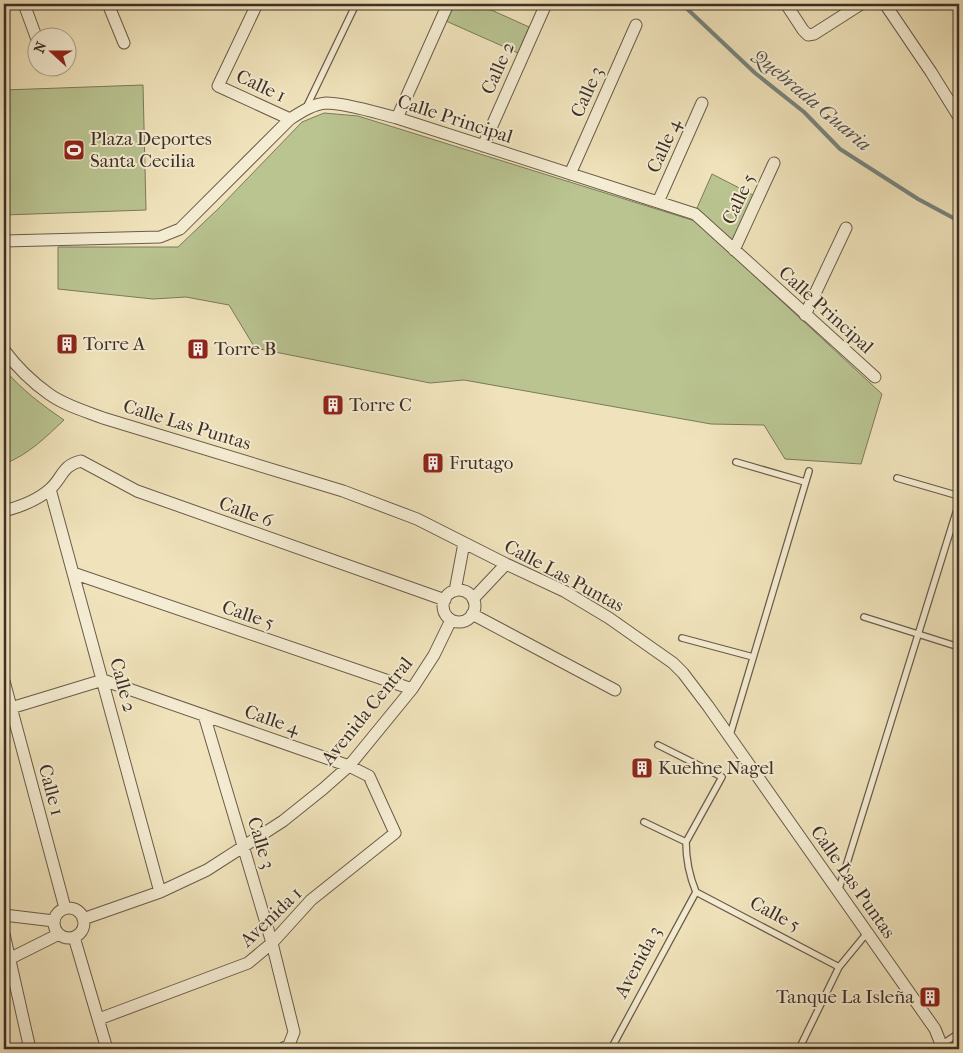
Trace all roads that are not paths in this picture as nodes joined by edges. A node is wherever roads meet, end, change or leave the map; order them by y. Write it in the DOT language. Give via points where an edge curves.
graph roads {
  1 [pos="24,4"];
  2 [pos="108,4"];
  3 [pos="257,4"];
  4 [pos="356,4"];
  5 [pos="448,4"];
  6 [pos="546,4"];
  7 [pos="786,4"];
  8 [pos="861,4"];
  9 [pos="885,4"];
  10 [pos="636,25"];
  11 [pos="33,28"];
  12 [pos="124,43"];
  13 [pos="702,103"];
  14 [pos="306,109"];
  15 [pos="959,117"];
  16 [pos="397,118"];
  17 [pos="290,119"];
  18 [pos="483,146"];
  19 [pos="774,163"];
  20 [pos="570,174"];
  21 [pos="658,202"];
  22 [pos="846,228"];
  23 [pos="4,240"];
  24 [pos="734,250"];
  25 [pos="805,314"];
  26 [pos="4,350"];
  27 [pos="875,377"];
  28 [pos="736,462"];
  29 [pos="809,471"];
  30 [pos="897,478"];
  31 [pos="806,482"];
  32 [pos="50,489"];
  33 [pos="959,496"];
  34 [pos="959,503"];
  35 [pos="4,511"];
  36 [pos="464,543"];
  37 [pos="506,564"];
  38 [pos="73,573"];
  39 [pos="455,591"];
  40 [pos="473,599"];
  41 [pos="444,600"];
  42 [pos="472,614"];
  43 [pos="864,617"];
  44 [pos="450,620"];
  45 [pos="920,634"];
  46 [pos="682,638"];
  47 [pos="959,647"];
  48 [pos="753,657"];
  49 [pos="103,680"];
  50 [pos="4,681"];
  51 [pos="412,689"];
  52 [pos="615,690"];
  53 [pos="11,708"];
  54 [pos="204,715"];
  55 [pos="729,737"];
  56 [pos="658,745"];
  57 [pos="349,766"];
  58 [pos="644,822"];
  59 [pos="395,833"];
  60 [pos="686,842"];
  61 [pos="244,848"];
  62 [pos="160,892"];
  63 [pos="696,892"];
  64 [pos="838,892"];
  65 [pos="66,908"];
  66 [pos="4,915"];
  67 [pos="83,919"];
  68 [pos="54,921"];
  69 [pos="868,933"];
  70 [pos="4,934"];
  71 [pos="59,934"];
  72 [pos="74,937"];
  73 [pos="272,943"];
  74 [pos="9,959"];
  75 [pos="838,967"];
  76 [pos="100,1019"];
  77 [pos="959,1033"];
  78 [pos="942,1047"];
  79 [pos="30,1049"];
  80 [pos="107,1049"];
  81 [pos="282,1049"];
  82 [pos="611,1049"];
  83 [pos="799,1049"];
  1 -- 11 [label="street"];
  2 -- 12 [label="street"];
  3 -- 17 [label="street, Calle 1" via="218,86"];
  4 -- 14 [label="lane"];
  5 -- 16 [label="street"];
  6 -- 18 [label="street, Calle 2"];
  7 -- 8 [label="street" via="808,35"];
  9 -- 15 [label="street"];
  10 -- 20 [label="street, Calle 3"];
  13 -- 21 [label="street, Calle 4"];
  14 -- 16 [label="street, Calle Principal" via="326,103"];
  14 -- 17 [label="street, Calle Principal"];
  16 -- 18 [label="street, Calle Principal"];
  17 -- 23 [label="street, Calle Principal" via="180,229 160,237"];
  18 -- 20 [label="street, Calle Principal"];
  19 -- 24 [label="street, Calle 5"];
  20 -- 21 [label="street, Calle Principal"];
  21 -- 24 [label="street, Calle Principal" via="695,214"];
  22 -- 25 [label="street"];
  24 -- 25 [label="street, Calle Principal"];
  25 -- 27 [label="street, Calle Principal"];
  26 -- 36 [label="street, Calle Las Puntas" via="49,395 78,408 343,491 416,519"];
  28 -- 31 [label="lane"];
  29 -- 31 [label="lane"];
  30 -- 33 [label="lane"];
  31 -- 48 [label="lane"];
  32 -- 35 [label="street"];
  32 -- 38 [label="street, Calle 2"];
  32 -- 41 [label="street, Calle 6" via="64,470 73,462 81,461 138,491"];
  34 -- 45 [label="lane"];
  36 -- 37 [label="street, Calle Las Puntas"];
  36 -- 39 [label="street"];
  37 -- 40 [label="street"];
  37 -- 55 [label="street, Calle Las Puntas" via="564,591 660,652 683,673"];
  38 -- 49 [label="street, Calle 2"];
  38 -- 51 [label="street, Calle 5"];
  39 -- 40 [label="street" via="465,592"];
  39 -- 41 [label="street"];
  40 -- 42 [label="street"];
  41 -- 44 [label="street" via="444,611"];
  42 -- 44 [label="street" via="465,621"];
  42 -- 52 [label="street"];
  43 -- 45 [label="lane"];
  44 -- 51 [label="street, Avenida Central" via="434,655"];
  45 -- 47 [label="lane"];
  45 -- 64 [label="lane"];
  46 -- 48 [label="lane"];
  48 -- 55 [label="lane"];
  49 -- 53 [label="street"];
  49 -- 54 [label="street, Calle 4"];
  49 -- 62 [label="street, Calle 2"];
  50 -- 53 [label="street, Calle 1"];
  51 -- 57 [label="street, Avenida Central"];
  53 -- 65 [label="street, Calle 1"];
  54 -- 57 [label="street, Calle 4"];
  54 -- 61 [label="street, Calle 3"];
  55 -- 64 [label="street, Calle Las Puntas"];
  56 -- 60 [label="lane" via="722,777"];
  57 -- 59 [label="street, Calle 4" via="369,776"];
  57 -- 61 [label="street, Avenida Central" via="283,821"];
  58 -- 60 [label="lane"];
  59 -- 73 [label="street, Avenida 1" via="312,900"];
  60 -- 63 [label="lane" via="689,875"];
  61 -- 62 [label="street, Avenida Central"];
  61 -- 73 [label="street, Calle 3"];
  62 -- 67 [label="street, Avenida Central"];
  63 -- 75 [label="lane, Calle 5"];
  63 -- 82 [label="lane, Avenida 3"];
  64 -- 69 [label="street, Calle Las Puntas"];
  65 -- 67 [label="street" via="76,910"];
  65 -- 68 [label="street" via="58,912"];
  66 -- 68 [label="street"];
  67 -- 72 [label="street" via="81,931"];
  68 -- 71 [label="street"];
  69 -- 75 [label="lane"];
  69 -- 78 [label="street, Calle Las Puntas" via="935,1029"];
  70 -- 74 [label="street"];
  71 -- 72 [label="street"];
  71 -- 74 [label="street"];
  72 -- 76 [label="street"];
  73 -- 76 [label="street, Avenida 1" via="248,963"];
  73 -- 81 [label="street, Calle 3" via="294,1032 293,1040"];
  74 -- 79 [label="street"];
  75 -- 83 [label="lane"];
  76 -- 80 [label="street"];
  77 -- 78 [label="lane"];
}
